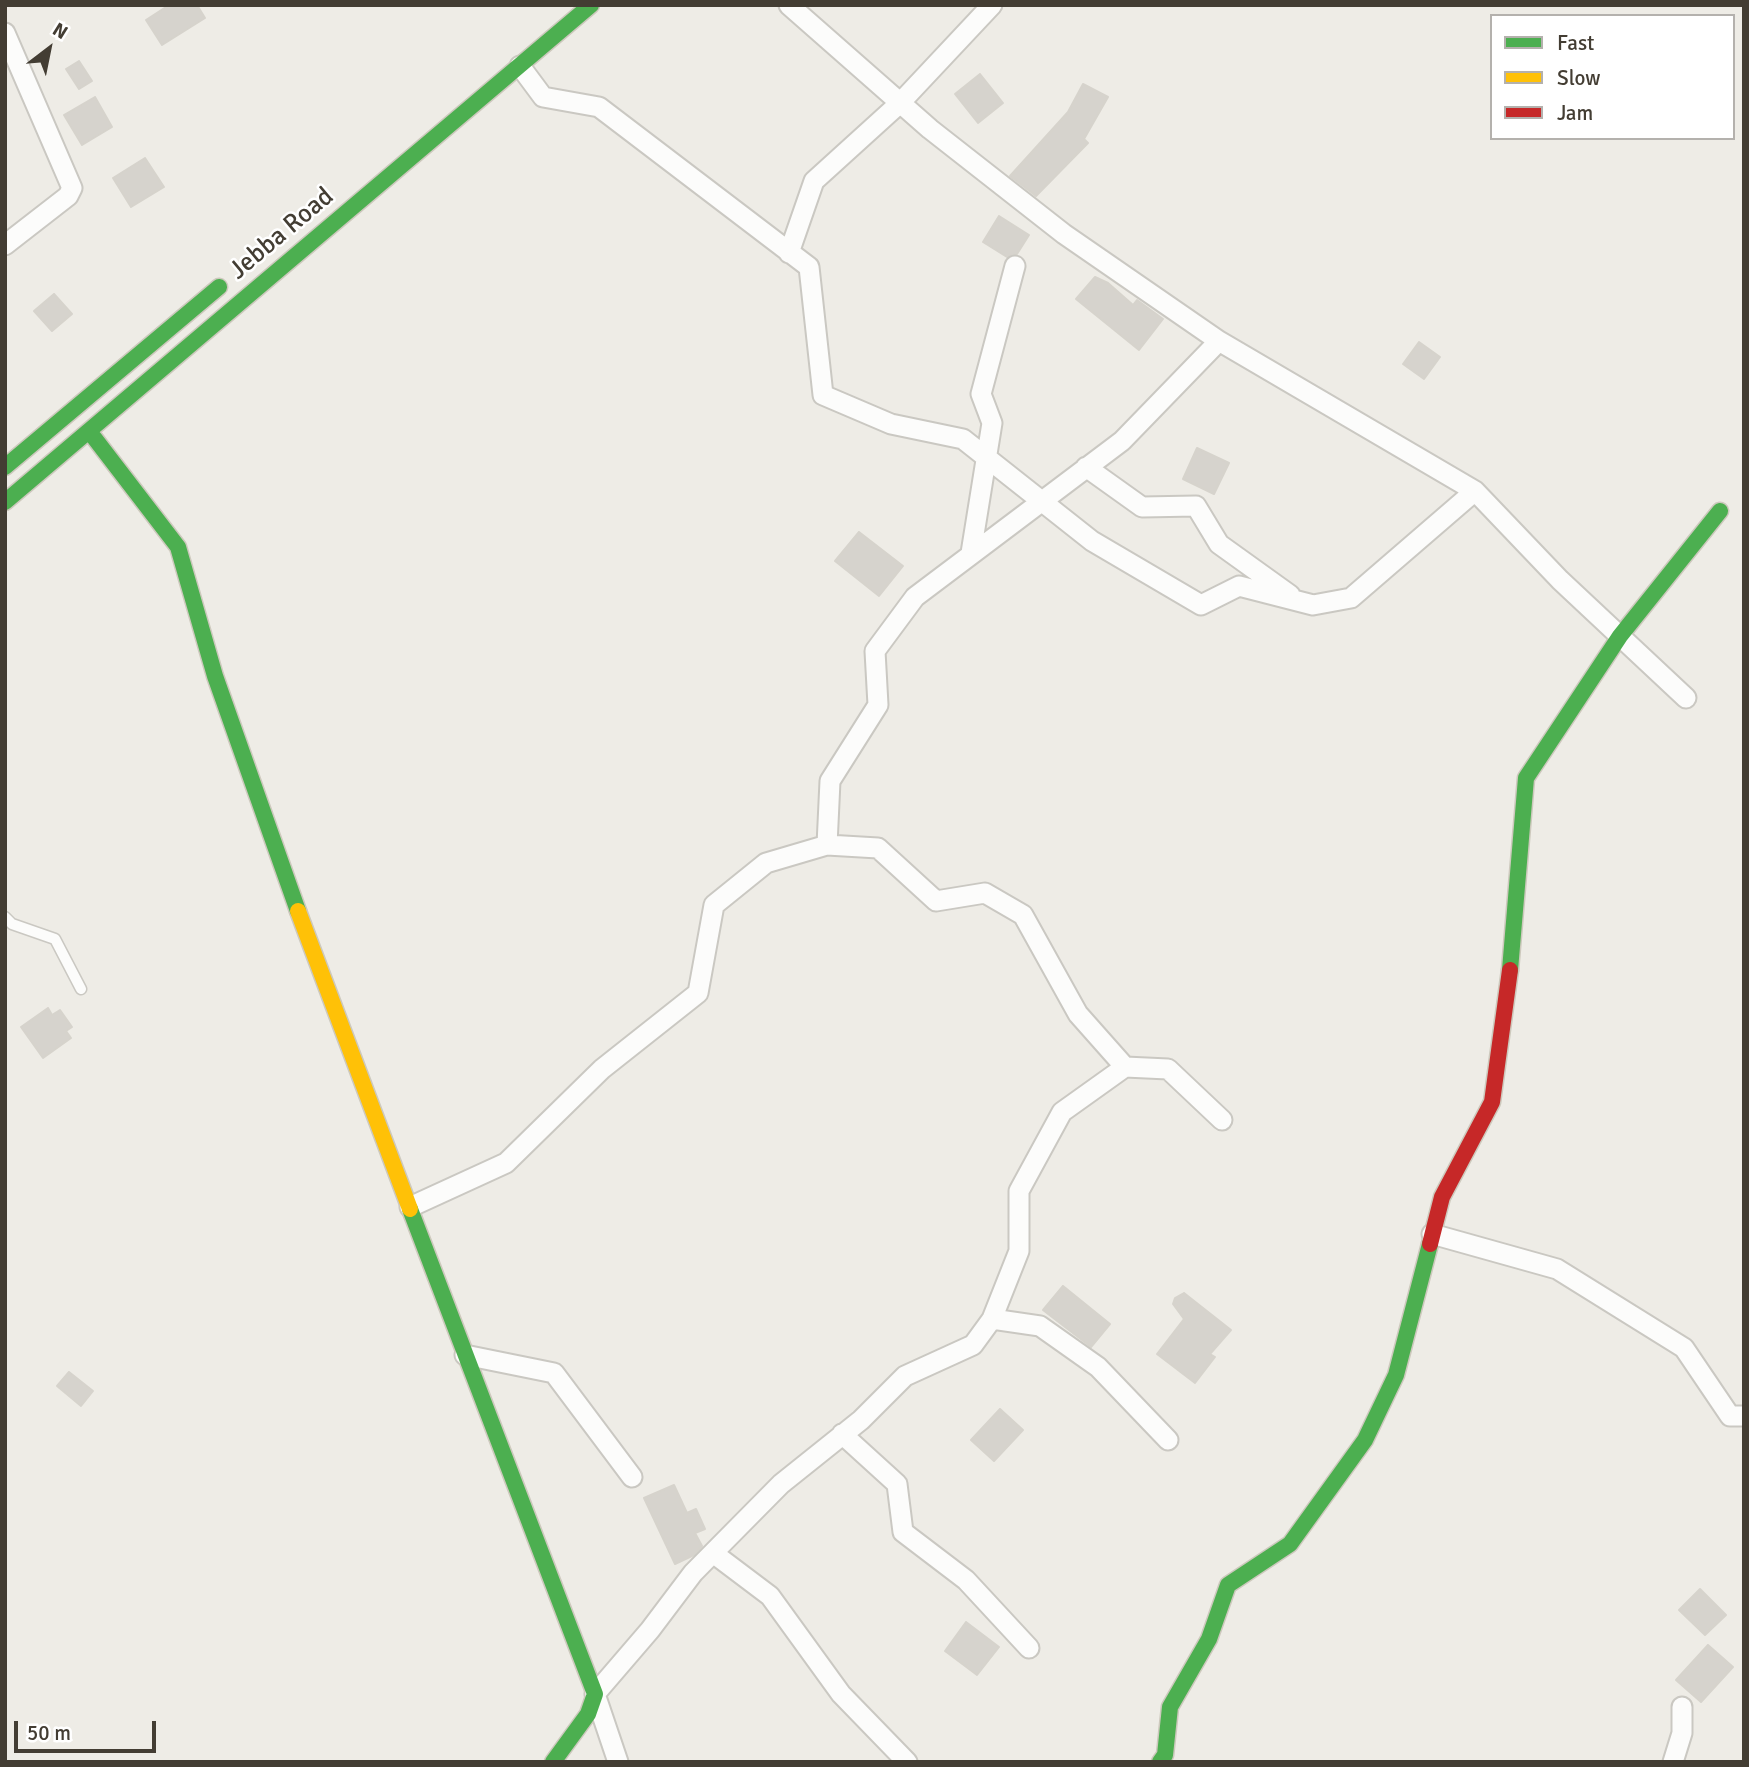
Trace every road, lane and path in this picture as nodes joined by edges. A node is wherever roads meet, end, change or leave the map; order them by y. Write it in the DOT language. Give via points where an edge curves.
graph roads {
  1 [pos="591,5"];
  2 [pos="789,5"];
  3 [pos="992,5"];
  4 [pos="5,33"];
  5 [pos="520,66"];
  6 [pos="900,103"];
  7 [pos="5,245"];
  8 [pos="789,253"];
  9 [pos="1015,266"];
  10 [pos="229,279"];
  11 [pos="1219,341"];
  12 [pos="89,431"];
  13 [pos="985,456"];
  14 [pos="5,467"];
  15 [pos="1086,467"];
  16 [pos="1475,491"];
  17 [pos="1041,500"];
  18 [pos="5,502"];
  19 [pos="1720,511"];
  20 [pos="971,553"];
  21 [pos="1299,601"];
  22 [pos="1620,636"];
  23 [pos="1686,698"];
  24 [pos="827,845"];
  25 [pos="5,917"];
  26 [pos="81,989"];
  27 [pos="1125,1067"];
  28 [pos="1222,1120"];
  29 [pos="410,1207"];
  30 [pos="1432,1234"];
  31 [pos="992,1319"];
  32 [pos="465,1355"];
  33 [pos="1744,1416"];
  34 [pos="842,1434"];
  35 [pos="1167,1440"];
  36 [pos="632,1477"];
  37 [pos="713,1553"];
  38 [pos="1029,1648"];
  39 [pos="595,1694"];
  40 [pos="1682,1707"];
  41 [pos="553,1762"];
  42 [pos="618,1762"];
  43 [pos="907,1762"];
  44 [pos="1160,1762"];
  45 [pos="1673,1762"];
  1 -- 5 [label="main road, Jebba Road"];
  2 -- 6 [label="street"];
  3 -- 6 [label="street"];
  4 -- 7 [label="street" via="72,188 68,196"];
  5 -- 8 [label="street" via="544,97 599,107"];
  5 -- 12 [label="main road, Jebba Road"];
  6 -- 8 [label="street" via="814,181"];
  6 -- 11 [label="street" via="1064,234"];
  8 -- 13 [label="street" via="809,267 823,395 891,424 963,439"];
  9 -- 13 [label="street" via="981,394 992,423"];
  10 -- 14 [label="main road"];
  11 -- 15 [label="street" via="1122,441"];
  11 -- 16 [label="street"];
  12 -- 18 [label="main road, Jebba Road"];
  12 -- 29 [label="main road" via="178,547 235,735"];
  13 -- 17 [label="street"];
  13 -- 20 [label="street"];
  15 -- 17 [label="street"];
  15 -- 21 [label="street" via="1142,507 1196,506 1219,544"];
  16 -- 21 [label="street" via="1351,598 1313,605"];
  16 -- 22 [label="street"];
  17 -- 20 [label="street"];
  17 -- 21 [label="street" via="1091,541 1201,605 1239,586"];
  19 -- 22 [label="main road"];
  20 -- 24 [label="street" via="915,597 874,651 878,705 830,781"];
  22 -- 23 [label="street"];
  22 -- 30 [label="main road" via="1526,778 1510,976 1492,1102 1442,1196"];
  24 -- 27 [label="street" via="878,848 936,901 985,893 1023,915 1078,1014"];
  24 -- 29 [label="street" via="766,863 715,905 698,993 602,1069 506,1163"];
  25 -- 26 [label="lane" via="12,924 55,939"];
  27 -- 28 [label="street" via="1168,1069"];
  27 -- 31 [label="street" via="1062,1112 1019,1191 1019,1251"];
  29 -- 32 [label="main road"];
  30 -- 33 [label="street" via="1557,1269 1685,1348 1730,1416"];
  30 -- 44 [label="main road" via="1396,1375 1365,1440 1290,1544 1228,1585 1209,1639 1170,1707 1165,1755"];
  31 -- 34 [label="street" via="974,1345 905,1376"];
  31 -- 35 [label="street" via="1040,1326 1098,1367"];
  32 -- 36 [label="street" via="554,1373"];
  32 -- 39 [label="main road"];
  34 -- 37 [label="street" via="781,1484"];
  34 -- 38 [label="street" via="897,1484 903,1532 966,1580"];
  37 -- 39 [label="street"];
  37 -- 43 [label="street" via="770,1595 841,1694"];
  39 -- 41 [label="main road" via="588,1714"];
  39 -- 42 [label="street"];
  40 -- 45 [label="street" via="1682,1733"];
}
